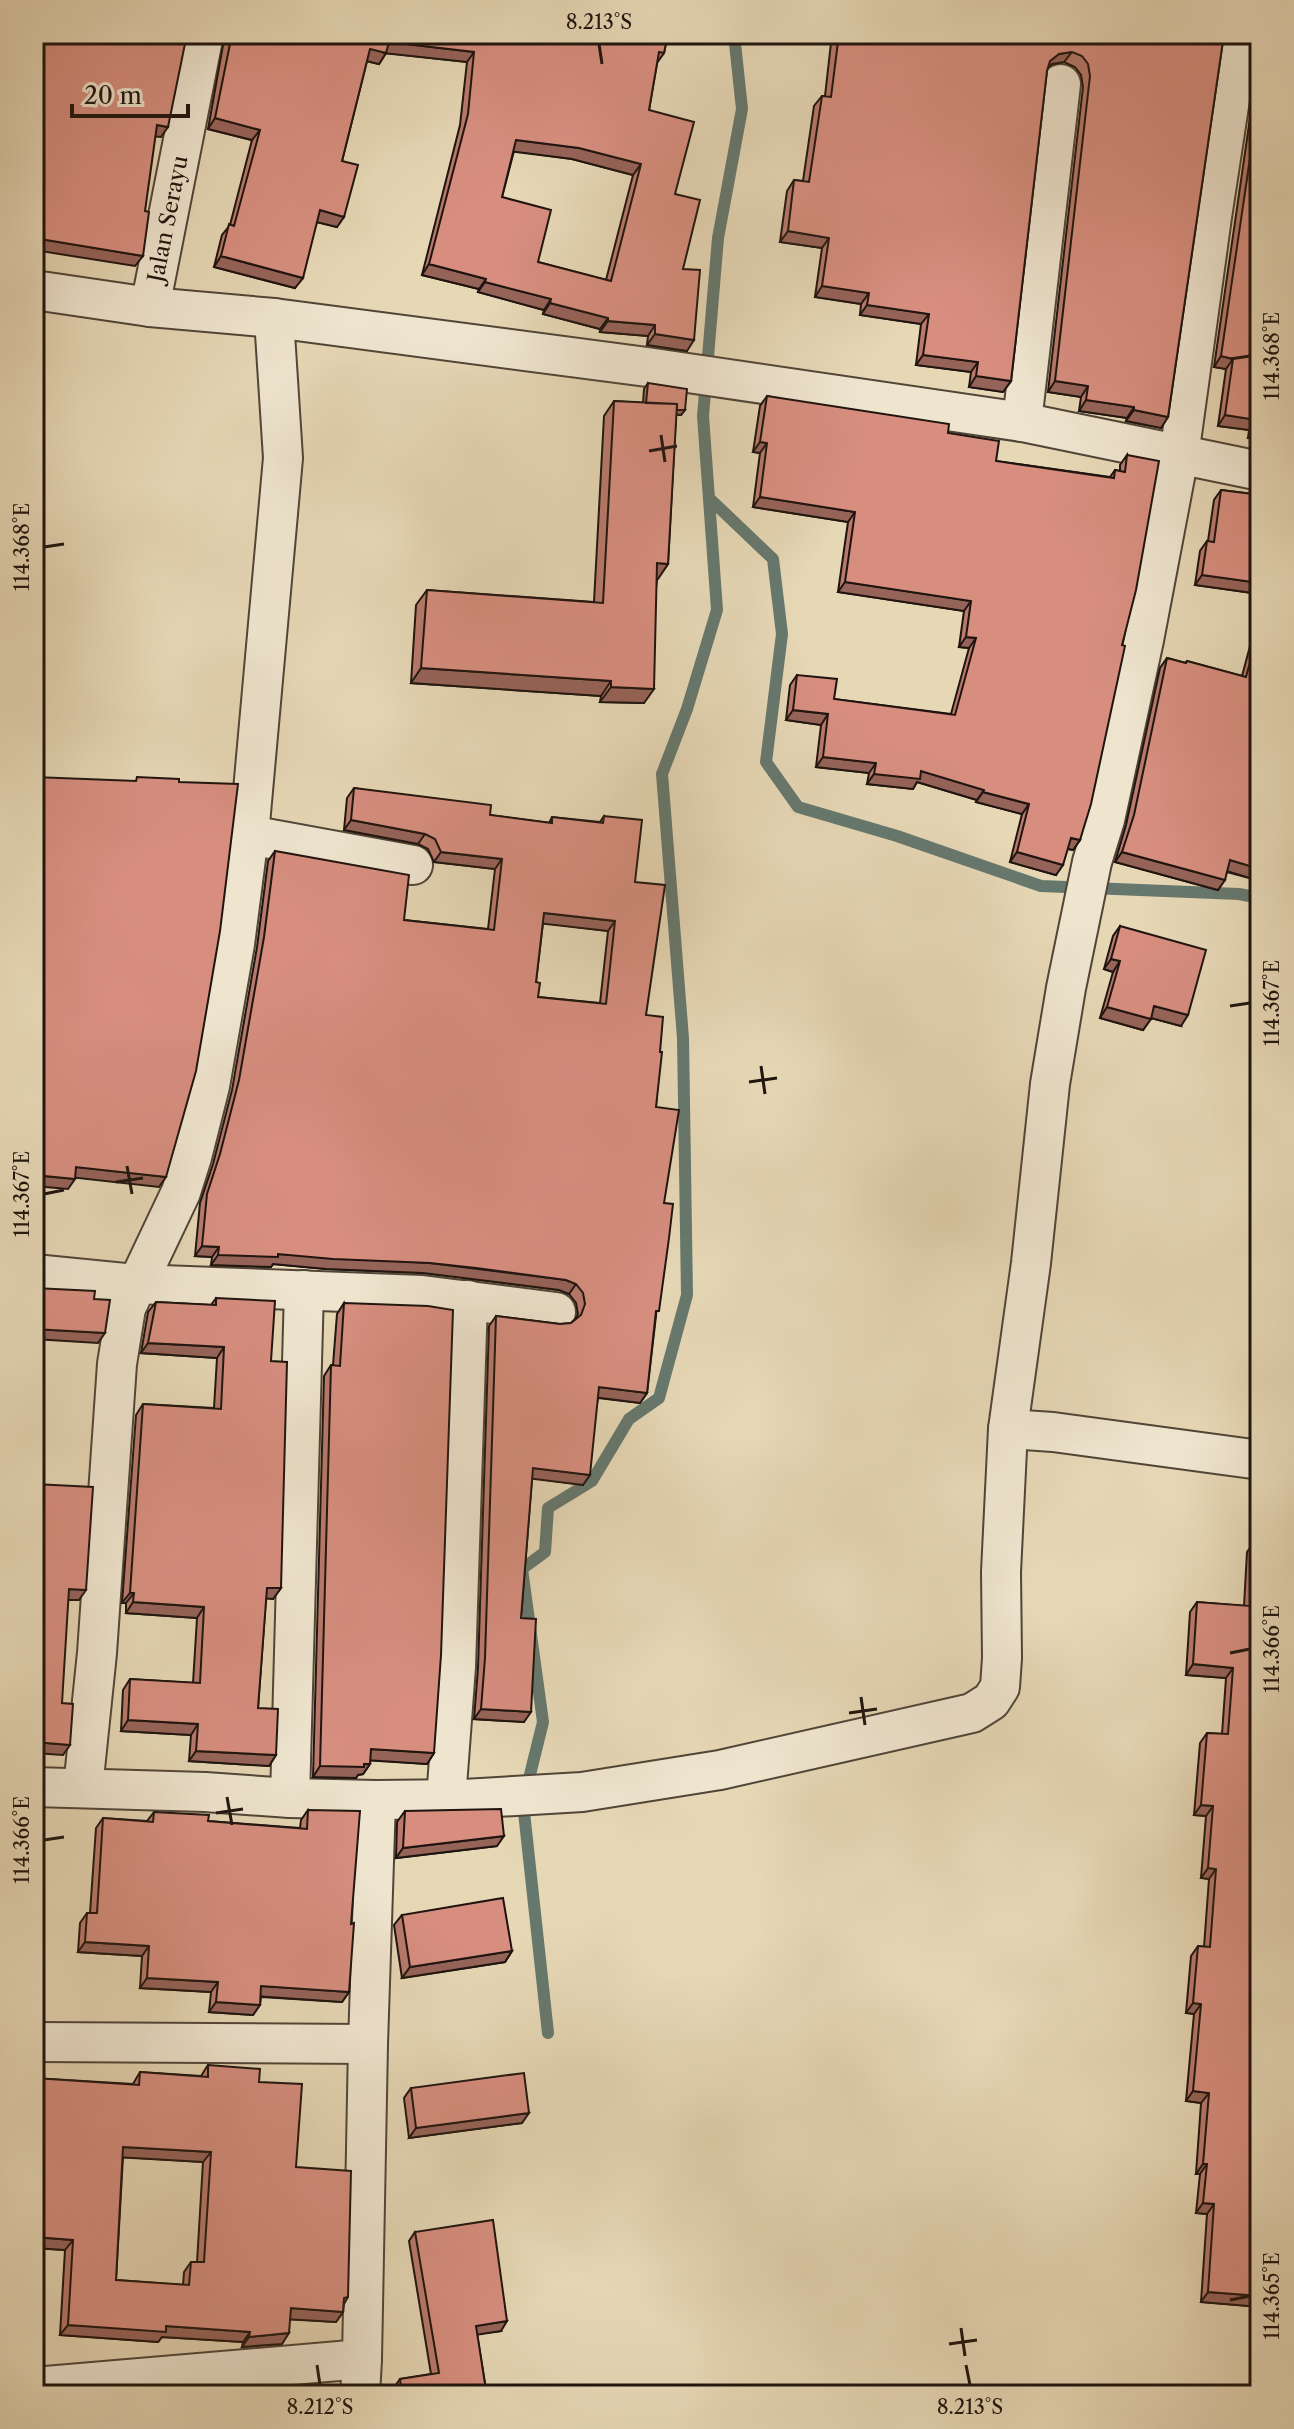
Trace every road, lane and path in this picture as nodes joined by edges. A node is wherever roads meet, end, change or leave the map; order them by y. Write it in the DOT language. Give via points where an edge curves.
graph roads {
  1 [pos="204,34"];
  2 [pos="1240,34"];
  3 [pos="1061,84"];
  4 [pos="34,290"];
  5 [pos="150,307"];
  6 [pos="274,318"];
  7 [pos="1022,422"];
  8 [pos="1179,456"];
  9 [pos="1260,471"];
  10 [pos="249,835"];
  11 [pos="413,865"];
  12 [pos="34,1274"];
  13 [pos="135,1284"];
  14 [pos="304,1290"];
  15 [pos="468,1300"];
  16 [pos="556,1312"];
  17 [pos="1008,1429"];
  18 [pos="1260,1460"];
  19 [pos="34,1787"];
  20 [pos="83,1788"];
  21 [pos="290,1798"];
  22 [pos="455,1799"];
  23 [pos="376,1800"];
  24 [pos="34,2042"];
  25 [pos="368,2044"];
  26 [pos="361,2377"];
  27 [pos="34,2386"];
  28 [pos="35,2395"];
  1 -- 5 [label="street, Jalan Serayu"];
  2 -- 8 [label="street"];
  3 -- 7 [label="street"];
  4 -- 5 [label="street"];
  5 -- 6 [label="street"];
  6 -- 7 [label="street"];
  6 -- 10 [label="street" via="283,458"];
  7 -- 8 [label="street"];
  8 -- 9 [label="street"];
  8 -- 17 [label="street" via="1141,655 1066,988"];
  10 -- 11 [label="street"];
  10 -- 13 [label="street" via="210,1086 192,1157 171,1216"];
  12 -- 13 [label="street"];
  13 -- 14 [label="street"];
  13 -- 20 [label="street" via="117,1364"];
  14 -- 15 [label="street"];
  14 -- 21 [label="street"];
  15 -- 16 [label="street"];
  15 -- 22 [label="street"];
  17 -- 18 [label="street"];
  17 -- 22 [label="street" via="1002,1673 991,1701 972,1713 706,1772 582,1792"];
  19 -- 20 [label="street"];
  20 -- 21 [label="street"];
  21 -- 23 [label="street"];
  22 -- 23 [label="street"];
  23 -- 25 [label="street"];
  24 -- 25 [label="street"];
  25 -- 26 [label="street"];
  26 -- 27 [label="street"];
  27 -- 28 [label="street"];
}
